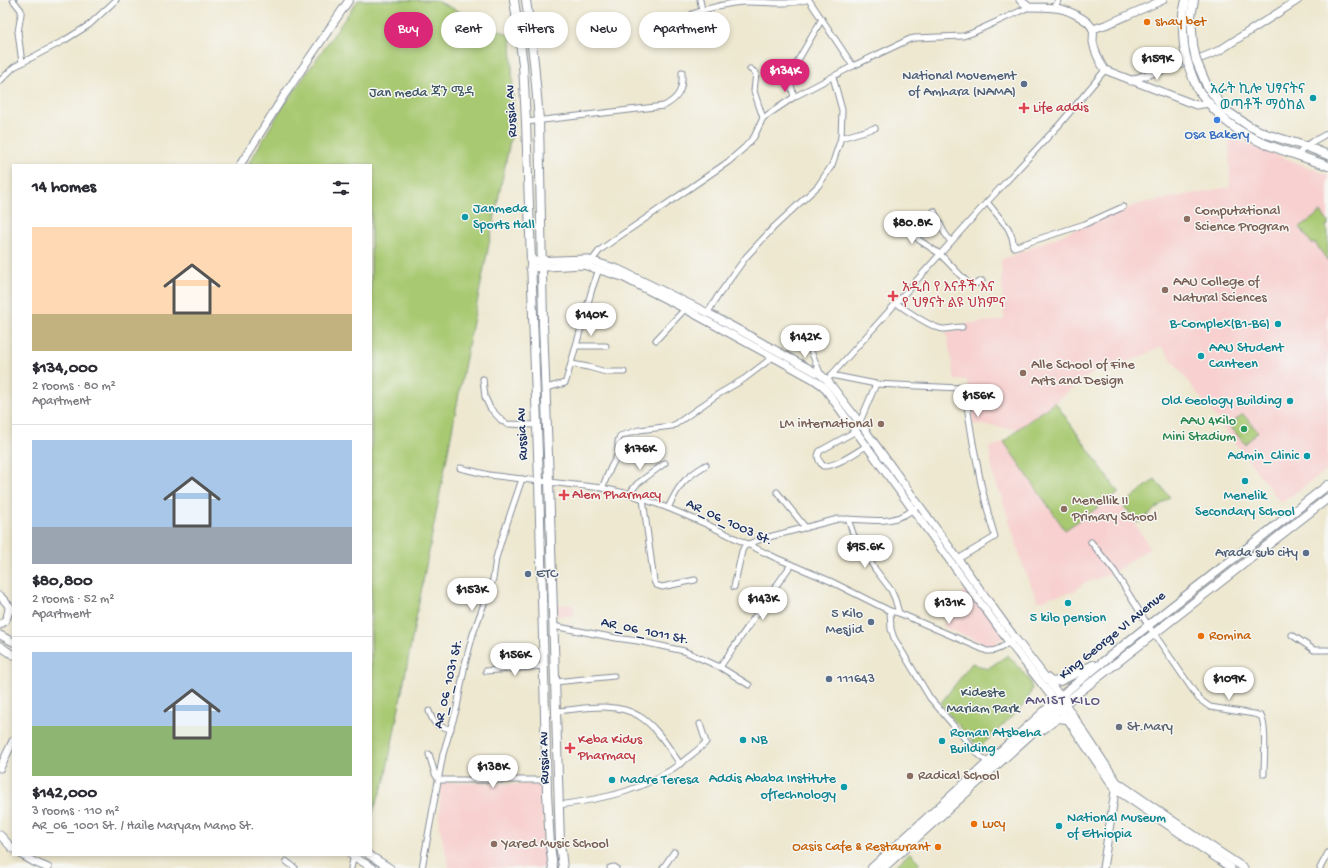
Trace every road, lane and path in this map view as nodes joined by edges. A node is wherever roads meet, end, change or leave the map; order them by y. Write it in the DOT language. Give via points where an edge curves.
graph roads {
  1 [pos="13,0"];
  2 [pos="116,0"];
  3 [pos="349,0"];
  4 [pos="514,0"];
  5 [pos="526,0"];
  6 [pos="700,0"];
  7 [pos="806,0"];
  8 [pos="809,0"];
  9 [pos="1020,0"];
  10 [pos="1058,0"];
  11 [pos="1163,0"];
  12 [pos="1186,0"];
  13 [pos="1194,0"];
  14 [pos="1298,0"];
  15 [pos="1029,7"];
  16 [pos="1055,8"];
  17 [pos="702,10"];
  18 [pos="697,12"];
  19 [pos="1187,15"];
  20 [pos="822,19"];
  21 [pos="1093,29"];
  22 [pos="22,62"];
  23 [pos="853,66"];
  24 [pos="14,67"];
  25 [pos="750,69"];
  26 [pos="1105,70"];
  27 [pos="682,72"];
  28 [pos="0,75"];
  29 [pos="833,77"];
  30 [pos="0,81"];
  31 [pos="1131,81"];
  32 [pos="794,97"];
  33 [pos="1209,103"];
  34 [pos="763,118"];
  35 [pos="539,120"];
  36 [pos="526,122"];
  37 [pos="875,128"];
  38 [pos="1328,133"];
  39 [pos="841,138"];
  40 [pos="1305,146"];
  41 [pos="1298,155"];
  42 [pos="1328,155"];
  43 [pos="241,164"];
  44 [pos="1328,166"];
  45 [pos="987,202"];
  46 [pos="1123,207"];
  47 [pos="934,211"];
  48 [pos="903,218"];
  49 [pos="951,242"];
  50 [pos="940,254"];
  51 [pos="590,263"];
  52 [pos="530,265"];
  53 [pos="542,265"];
  54 [pos="599,269"];
  55 [pos="982,281"];
  56 [pos="668,296"];
  57 [pos="896,303"];
  58 [pos="685,309"];
  59 [pos="708,313"];
  60 [pos="703,319"];
  61 [pos="962,327"];
  62 [pos="805,337"];
  63 [pos="656,340"];
  64 [pos="576,346"];
  65 [pos="606,346"];
  66 [pos="773,357"];
  67 [pos="572,364"];
  68 [pos="624,372"];
  69 [pos="821,375"];
  70 [pos="484,379"];
  71 [pos="827,380"];
  72 [pos="876,384"];
  73 [pos="546,388"];
  74 [pos="860,423"];
  75 [pos="536,425"];
  76 [pos="856,431"];
  77 [pos="870,444"];
  78 [pos="665,463"];
  79 [pos="706,465"];
  80 [pos="460,468"];
  81 [pos="522,479"];
  82 [pos="538,481"];
  83 [pos="549,481"];
  84 [pos="602,488"];
  85 [pos="1325,488"];
  86 [pos="778,492"];
  87 [pos="629,494"];
  88 [pos="1328,498"];
  89 [pos="643,499"];
  90 [pos="668,508"];
  91 [pos="916,508"];
  92 [pos="848,519"];
  93 [pos="806,528"];
  94 [pos="1091,542"];
  95 [pos="748,544"];
  96 [pos="958,559"];
  97 [pos="791,565"];
  98 [pos="695,580"];
  99 [pos="734,587"];
  100 [pos="0,596"];
  101 [pos="11,608"];
  102 [pos="890,611"];
  103 [pos="899,613"];
  104 [pos="0,625"];
  105 [pos="1148,625"];
  106 [pos="553,626"];
  107 [pos="1154,634"];
  108 [pos="0,635"];
  109 [pos="1292,635"];
  110 [pos="1015,638"];
  111 [pos="12,641"];
  112 [pos="1009,642"];
  113 [pos="0,646"];
  114 [pos="1328,650"];
  115 [pos="12,654"];
  116 [pos="1106,659"];
  117 [pos="544,666"];
  118 [pos="720,667"];
  119 [pos="486,671"];
  120 [pos="614,676"];
  121 [pos="1046,678"];
  122 [pos="555,682"];
  123 [pos="749,684"];
  124 [pos="1060,702"];
  125 [pos="429,711"];
  126 [pos="557,711"];
  127 [pos="1067,719"];
  128 [pos="700,724"];
  129 [pos="451,728"];
  130 [pos="12,742"];
  131 [pos="1013,750"];
  132 [pos="429,754"];
  133 [pos="3,755"];
  134 [pos="680,764"];
  135 [pos="990,765"];
  136 [pos="0,768"];
  137 [pos="1264,774"];
  138 [pos="439,780"];
  139 [pos="547,780"];
  140 [pos="1117,782"];
  141 [pos="1115,789"];
  142 [pos="559,792"];
  143 [pos="547,793"];
  144 [pos="559,805"];
  145 [pos="1186,833"];
  146 [pos="0,835"];
  147 [pos="560,844"];
  148 [pos="550,845"];
  149 [pos="12,848"];
  150 [pos="674,852"];
  151 [pos="1214,852"];
  152 [pos="1328,853"];
  153 [pos="24,856"];
  154 [pos="353,856"];
  155 [pos="371,856"];
  156 [pos="286,861"];
  157 [pos="48,868"];
  158 [pos="294,868"];
  159 [pos="351,868"];
  160 [pos="373,868"];
  161 [pos="390,868"];
  162 [pos="422,868"];
  163 [pos="553,868"];
  164 [pos="563,868"];
  165 [pos="610,868"];
  166 [pos="616,868"];
  167 [pos="663,868"];
  168 [pos="872,868"];
  169 [pos="883,868"];
  170 [pos="1103,868"];
  171 [pos="1231,868"];
  172 [pos="1244,868"];
  173 [pos="1320,868"];
  1 -- 22 [label="street" via="22,14 18,32"];
  2 -- 22 [label="street" via="89,25"];
  3 -- 43 [label="main road" via="284,94"];
  4 -- 36 [label="main road, Russia Av" via="523,64"];
  5 -- 35 [label="main road, Russia Av"];
  6 -- 17 [label="street"];
  7 -- 17 [label="street" via="794,3 732,3"];
  8 -- 20 [label="street"];
  9 -- 15 [label="main road"];
  10 -- 16 [label="street"];
  11 -- 21 [label="main road"];
  12 -- 19 [label="main road"];
  13 -- 19 [label="main road"];
  14 -- 31 [label="main road" via="1208,56"];
  15 -- 16 [label="main road"];
  15 -- 23 [label="street" via="963,36 910,39"];
  16 -- 21 [label="main road" via="1080,17"];
  17 -- 18 [label="street"];
  19 -- 33 [label="main road, bridge" via="1182,35 1184,51 1198,90"];
  19 -- 40 [label="main road, bridge" via="1196,60 1207,86 1224,110 1266,134"];
  20 -- 23 [label="street"];
  20 -- 32 [label="street" via="790,74"];
  21 -- 26 [label="main road" via="1096,57"];
  22 -- 24 [label="street"];
  23 -- 29 [label="street"];
  24 -- 28 [label="street"];
  24 -- 30 [label="street"];
  25 -- 34 [label="street" via="756,73 754,91"];
  26 -- 31 [label="main road"];
  26 -- 45 [label="street" via="1060,124"];
  27 -- 35 [label="street" via="683,82 680,90 674,100 664,106"];
  29 -- 32 [label="street"];
  29 -- 39 [label="street" via="842,110"];
  31 -- 33 [label="main road" via="1196,105"];
  32 -- 34 [label="street"];
  33 -- 41 [label="main road" via="1229,123 1246,135"];
  34 -- 51 [label="street" via="754,137 728,162 624,232 600,250"];
  35 -- 36 [label="street"];
  35 -- 53 [label="main road, Russia Av"];
  36 -- 52 [label="main road, Russia Av"];
  37 -- 39 [label="street"];
  38 -- 40 [label="street"];
  39 -- 59 [label="street" via="832,164 818,186 746,257"];
  40 -- 41 [label="street"];
  40 -- 42 [label="main road"];
  41 -- 44 [label="main road"];
  45 -- 46 [label="street" via="1008,228 1014,247 1085,224"];
  45 -- 49 [label="street"];
  47 -- 49 [label="street"];
  48 -- 50 [label="street" via="919,240"];
  49 -- 50 [label="street"];
  50 -- 55 [label="street" via="971,284"];
  50 -- 57 [label="street"];
  51 -- 53 [label="main road"];
  51 -- 54 [label="main road"];
  51 -- 56 [label="main road" via="618,269"];
  52 -- 53 [label="main road"];
  52 -- 75 [label="main road, Russia Av"];
  53 -- 73 [label="main road, Russia Av"];
  54 -- 56 [label="main road"];
  54 -- 64 [label="street"];
  56 -- 58 [label="main road"];
  56 -- 59 [label="main road"];
  57 -- 61 [label="street" via="938,328"];
  57 -- 71 [label="street"];
  58 -- 60 [label="main road"];
  58 -- 63 [label="street"];
  59 -- 60 [label="street"];
  59 -- 69 [label="main road"];
  60 -- 66 [label="main road"];
  62 -- 69 [label="street"];
  64 -- 65 [label="street"];
  64 -- 67 [label="street"];
  66 -- 71 [label="main road" via="813,379"];
  66 -- 84 [label="street" via="676,424 620,436 618,454"];
  67 -- 68 [label="street" via="606,372"];
  67 -- 73 [label="street" via="565,383"];
  69 -- 71 [label="main road"];
  70 -- 75 [label="street" via="485,396 490,408 501,420 507,424"];
  71 -- 72 [label="street"];
  71 -- 74 [label="main road"];
  71 -- 76 [label="main road"];
  72 -- 74 [label="street"];
  72 -- 96 [label="street" via="963,389 981,484 995,537"];
  73 -- 83 [label="main road, Russia Av"];
  74 -- 76 [label="street"];
  74 -- 77 [label="main road"];
  75 -- 82 [label="main road, Russia Av"];
  76 -- 77 [label="main road"];
  76 -- 77 [label="street" via="820,451 818,460 823,466 850,456"];
  77 -- 91 [label="main road"];
  78 -- 87 [label="street" via="637,484"];
  79 -- 90 [label="street" via="691,474 678,487"];
  80 -- 81 [label="street" via="488,475"];
  81 -- 82 [label="street"];
  81 -- 129 [label="street, AR_06_1031 St." via="496,558 493,579 473,634"];
  82 -- 83 [label="street, AR_06_1003 St."];
  82 -- 117 [label="main road, Russia Av"];
  83 -- 84 [label="street, AR_06_1003 St."];
  83 -- 106 [label="main road, Russia Av"];
  84 -- 87 [label="street, AR_06_1003 St."];
  85 -- 88 [label="street"];
  85 -- 105 [label="main road, King George VI Avenue"];
  86 -- 93 [label="street"];
  87 -- 89 [label="street, AR_06_1003 St."];
  88 -- 107 [label="main road, King George VI Avenue"];
  89 -- 90 [label="street, AR_06_1003 St."];
  89 -- 98 [label="street" via="656,585"];
  90 -- 95 [label="street, AR_06_1003 St."];
  91 -- 92 [label="street" via="888,521"];
  91 -- 96 [label="main road"];
  91 -- 112 [label="main road"];
  92 -- 93 [label="street"];
  92 -- 103 [label="street" via="854,536 874,569 891,590"];
  93 -- 95 [label="street"];
  94 -- 105 [label="street" via="1115,572"];
  95 -- 97 [label="street, AR_06_1003 St."];
  95 -- 99 [label="street" via="742,551"];
  96 -- 110 [label="main road"];
  97 -- 102 [label="street, AR_06_1003 St."];
  97 -- 118 [label="street"];
  100 -- 101 [label="main road"];
  101 -- 104 [label="main road" via="6,621"];
  102 -- 103 [label="street, AR_06_1003 St."];
  102 -- 135 [label="street" via="894,638 930,698"];
  103 -- 112 [label="street, AR_06_1003 St." via="987,651 998,650"];
  105 -- 107 [label="street"];
  105 -- 116 [label="main road, King George VI Avenue"];
  106 -- 118 [label="street, AR_06_1011 St." via="684,651"];
  106 -- 122 [label="main road, Russia Av"];
  107 -- 124 [label="main road, King George VI Avenue"];
  107 -- 137 [label="street" via="1198,699 1210,707 1261,716 1264,721"];
  108 -- 111 [label="main road"];
  109 -- 114 [label="street" via="1314,650"];
  110 -- 112 [label="street, AR_06_1003 St."];
  110 -- 121 [label="main road"];
  112 -- 124 [label="main road"];
  113 -- 115 [label="main road"];
  116 -- 121 [label="main road" via="1060,681 1051,682"];
  116 -- 124 [label="main road, King George VI Avenue"];
  117 -- 119 [label="street"];
  117 -- 139 [label="main road, Russia Av"];
  118 -- 123 [label="street, AR_06_1011 St."];
  120 -- 122 [label="street"];
  121 -- 124 [label="main road"];
  122 -- 126 [label="main road, Russia Av"];
  124 -- 127 [label="main road"];
  124 -- 131 [label="main road, King George VI Avenue"];
  124 -- 135 [label="main road, King George VI Avenue"];
  124 -- 140 [label="main road"];
  125 -- 129 [label="street" via="433,722 438,726"];
  126 -- 134 [label="street" via="612,707 633,713 655,731"];
  126 -- 142 [label="main road, Russia Av"];
  127 -- 131 [label="main road" via="1058,718"];
  127 -- 141 [label="main road"];
  128 -- 134 [label="street" via="706,742"];
  129 -- 138 [label="street, AR_06_1031 St."];
  130 -- 133 [label="main road"];
  131 -- 135 [label="main road, King George VI Avenue"];
  132 -- 138 [label="street"];
  133 -- 136 [label="main road"];
  134 -- 144 [label="street" via="659,778 630,791"];
  135 -- 168 [label="main road, King George VI Avenue"];
  135 -- 169 [label="main road, King George VI Avenue"];
  138 -- 139 [label="street"];
  138 -- 162 [label="street, AR_06_1031 St."];
  139 -- 143 [label="main road, Russia Av"];
  140 -- 141 [label="main road"];
  140 -- 145 [label="main road"];
  141 -- 145 [label="main road"];
  141 -- 170 [label="main road"];
  142 -- 143 [label="main road"];
  142 -- 144 [label="main road, Russia Av"];
  143 -- 148 [label="main road, Russia Av"];
  144 -- 147 [label="main road, Russia Av"];
  145 -- 151 [label="main road"];
  146 -- 149 [label="main road"];
  147 -- 148 [label="main road"];
  147 -- 164 [label="main road, Russia Av"];
  148 -- 163 [label="main road, Russia Av"];
  150 -- 167 [label="street"];
  151 -- 171 [label="main road"];
  151 -- 172 [label="main road"];
  152 -- 173 [label="street"];
  153 -- 157 [label="main road"];
  154 -- 159 [label="street"];
  154 -- 160 [label="main road"];
  155 -- 161 [label="main road"];
  156 -- 158 [label="street"];
  165 -- 166 [label="street"];
}
